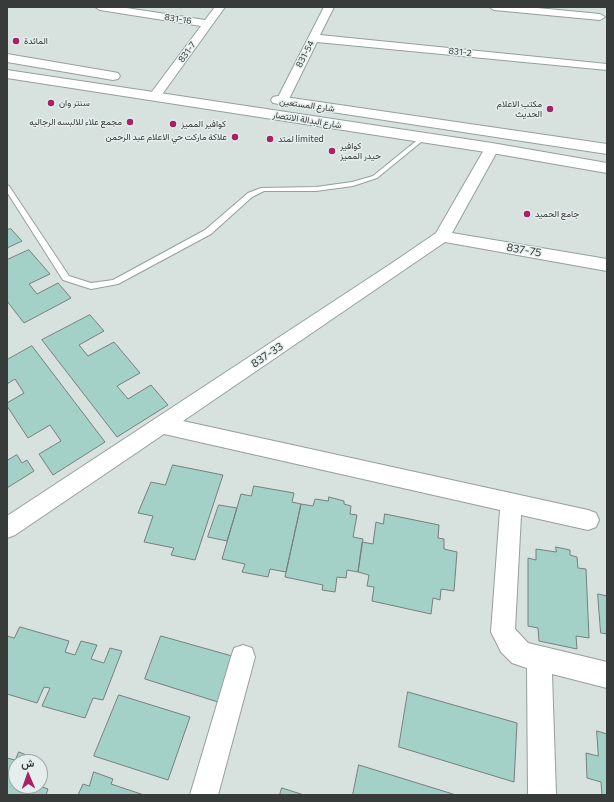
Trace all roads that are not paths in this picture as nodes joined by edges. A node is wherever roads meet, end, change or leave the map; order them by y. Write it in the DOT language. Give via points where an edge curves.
graph roads {
  1 [pos="100,7"];
  2 [pos="220,7"];
  3 [pos="329,7"];
  4 [pos="494,7"];
  5 [pos="592,7"];
  6 [pos="600,17"];
  7 [pos="208,24"];
  8 [pos="607,26"];
  9 [pos="314,38"];
  10 [pos="7,58"];
  11 [pos="607,67"];
  12 [pos="7,74"];
  13 [pos="124,78"];
  14 [pos="148,82"];
  15 [pos="163,84"];
  16 [pos="195,89"];
  17 [pos="154,97"];
  18 [pos="266,99"];
  19 [pos="282,101"];
  20 [pos="423,138"];
  21 [pos="551,140"];
  22 [pos="607,144"];
  23 [pos="492,148"];
  24 [pos="607,149"];
  25 [pos="607,168"];
  26 [pos="7,187"];
  27 [pos="442,236"];
  28 [pos="607,265"];
  29 [pos="162,424"];
  30 [pos="511,504"];
  31 [pos="588,520"];
  32 [pos="7,528"];
  33 [pos="243,657"];
  34 [pos="539,658"];
  35 [pos="607,675"];
  36 [pos="204,795"];
  37 [pos="542,795"];
  1 -- 7 [label="street, 831-16"];
  2 -- 7 [label="street, 831-7"];
  3 -- 9 [label="street, 831-54"];
  4 -- 6 [label="street"];
  5 -- 6 [label="street"];
  6 -- 8 [label="street"];
  7 -- 15 [label="street, 831-7"];
  9 -- 11 [label="street, 831-2"];
  9 -- 19 [label="street, 831-54"];
  10 -- 13 [label="main road"];
  12 -- 17 [label="main road, شارع البدالة الانتصار"];
  14 -- 15 [label="main road"];
  15 -- 16 [label="main road"];
  15 -- 17 [label="street, 831-7"];
  17 -- 20 [label="main road, شارع البدالة الانتصار"];
  18 -- 19 [label="main road, شارع المستعين"];
  19 -- 21 [label="main road, شارع المستعين"];
  20 -- 23 [label="main road, شارع البدالة الانتصار"];
  20 -- 26 [label="lane" via="375,177 353,184 316,189 263,189 250,196 208,232 114,282 91,286 66,278"];
  21 -- 22 [label="main road"];
  21 -- 24 [label="main road, شارع المستعين"];
  23 -- 25 [label="main road, شارع البدالة الانتصار"];
  23 -- 27 [label="street, 837-33"];
  27 -- 28 [label="street, 837-75"];
  27 -- 29 [label="street, 837-33"];
  29 -- 30 [label="street"];
  29 -- 32 [label="street, 837-33"];
  30 -- 31 [label="street"];
  30 -- 34 [label="street" via="503,632 521,654"];
  33 -- 36 [label="street"];
  34 -- 35 [label="street"];
  34 -- 37 [label="street"];
}
